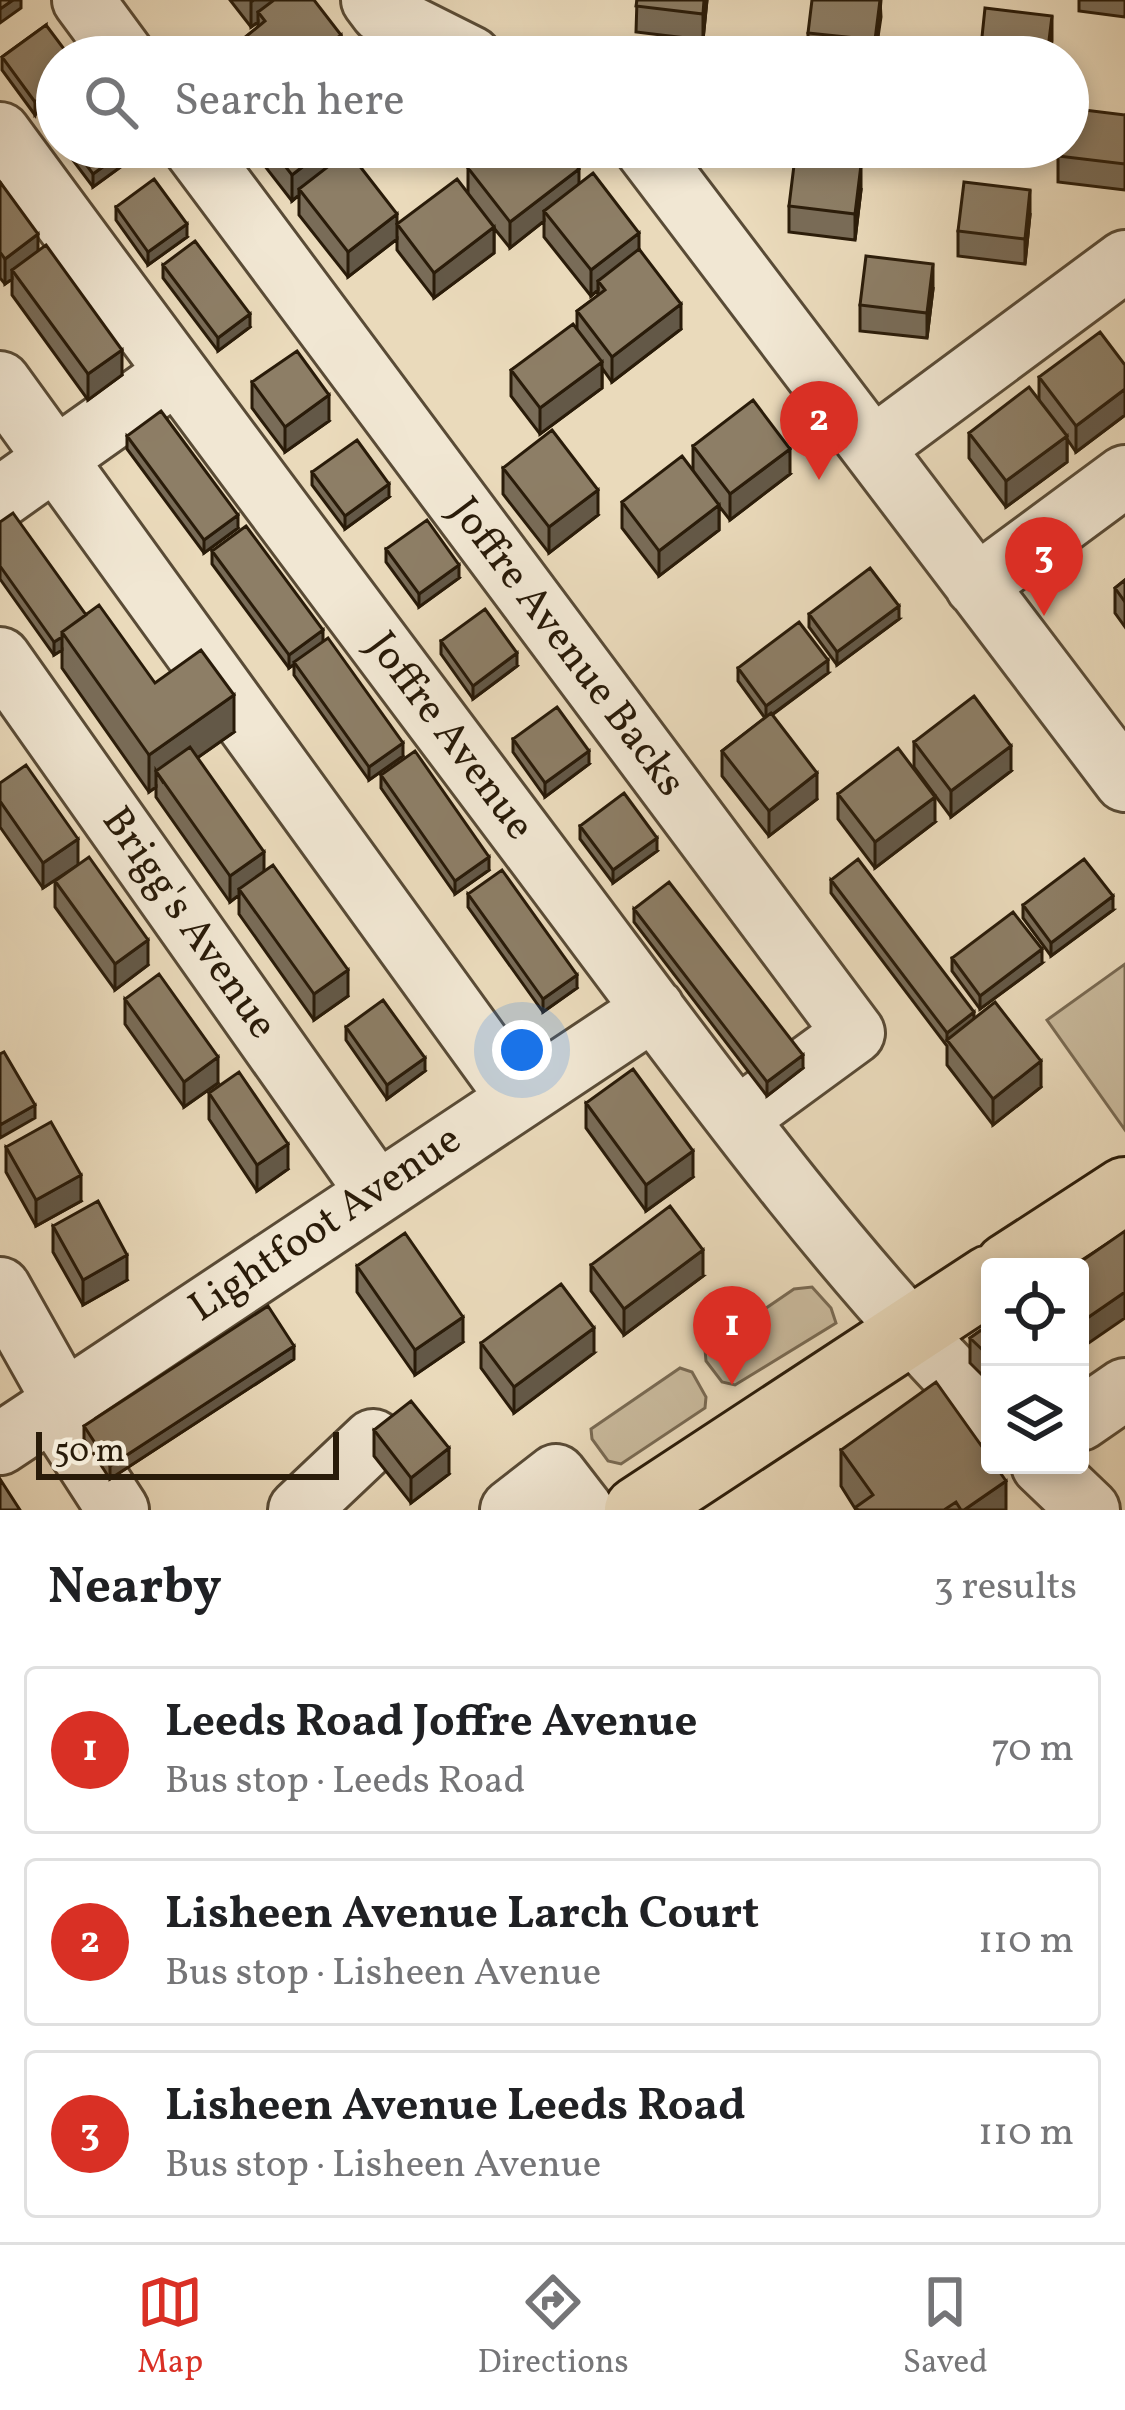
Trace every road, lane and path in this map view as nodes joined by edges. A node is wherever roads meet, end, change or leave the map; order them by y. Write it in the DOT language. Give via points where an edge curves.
graph roads {
  1 [pos="83,0"];
  2 [pos="372,0"];
  3 [pos="110,36"];
  4 [pos="429,36"];
  5 [pos="0,133"];
  6 [pos="209,168"];
  7 [pos="660,168"];
  8 [pos="1125,261"];
  9 [pos="176,373"];
  10 [pos="0,382"];
  11 [pos="874,447"];
  12 [pos="55,459"];
  13 [pos="1125,476"];
  14 [pos="0,498"];
  15 [pos="976,586"];
  16 [pos="2,665"];
  17 [pos="1125,781"];
  18 [pos="654,1009"];
  19 [pos="518,1098"];
  20 [pos="738,1118"];
  21 [pos="376,1191"];
  22 [pos="1125,1191"];
  23 [pos="1022,1258"];
  24 [pos="981,1285"];
  25 [pos="0,1288"];
  26 [pos="909,1332"];
  27 [pos="1125,1389"];
  28 [pos="57,1404"];
  29 [pos="981,1405"];
  30 [pos="1089,1414"];
  31 [pos="373,1440"];
  32 [pos="0,1444"];
  33 [pos="1051,1474"];
  34 [pos="118,1510"];
  35 [pos="299,1510"];
  36 [pos="511,1510"];
  37 [pos="583,1510"];
  38 [pos="638,1510"];
  39 [pos="1089,1510"];
  1 -- 3 [label="street"];
  2 -- 4 [label="street"];
  5 -- 9 [label="street, Joffre Avenue"];
  6 -- 20 [label="street, Joffre Avenue Backs" via="854,1033"];
  7 -- 11 [label="street"];
  8 -- 11 [label="street"];
  9 -- 12 [label="street"];
  9 -- 18 [label="street, Joffre Avenue"];
  10 -- 12 [label="street"];
  11 -- 15 [label="street"];
  12 -- 14 [label="street"];
  12 -- 19 [label="street"];
  13 -- 15 [label="street"];
  15 -- 17 [label="street"];
  16 -- 21 [label="street, Brigg's Avenue"];
  18 -- 19 [label="street, Lightfoot Avenue"];
  18 -- 20 [label="street, Joffre Avenue"];
  19 -- 21 [label="street, Lightfoot Avenue"];
  20 -- 26 [label="street, Joffre Avenue"];
  21 -- 28 [label="street, Lightfoot Avenue"];
  22 -- 23 [label="main road"];
  24 -- 26 [label="main road"];
  25 -- 28 [label="street"];
  26 -- 29 [label="street, Joffre Avenue"];
  26 -- 38 [label="main road"];
  27 -- 30 [label="street"];
  28 -- 32 [label="street, Lightfoot Avenue"];
  28 -- 34 [label="street"];
  31 -- 35 [label="street"];
  33 -- 39 [label="street"];
  36 -- 37 [label="street" via="556,1475"];
}
